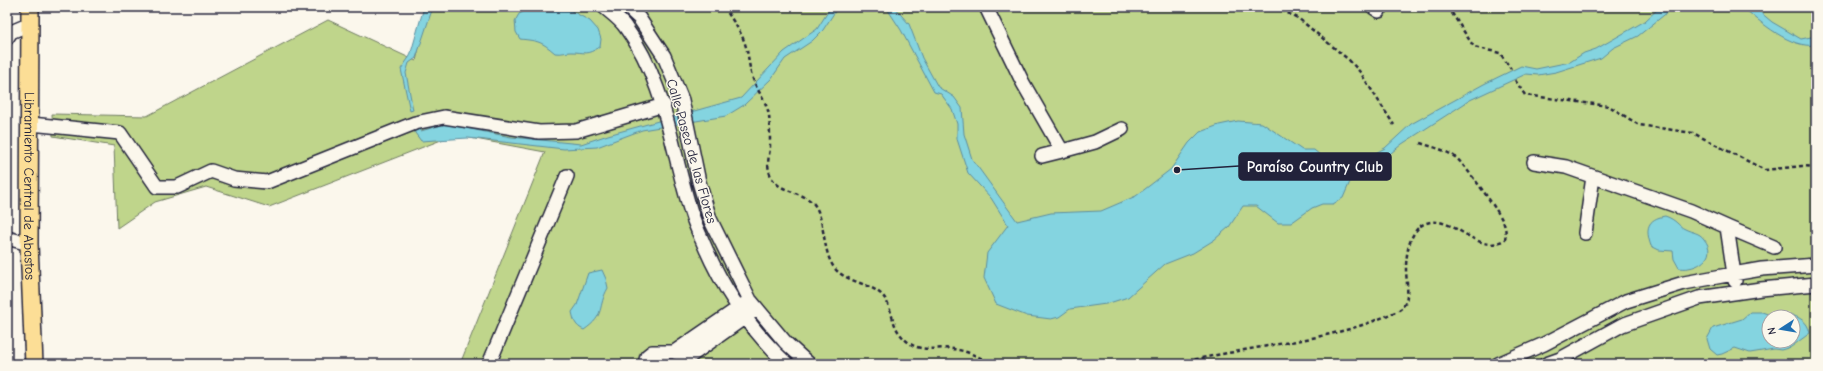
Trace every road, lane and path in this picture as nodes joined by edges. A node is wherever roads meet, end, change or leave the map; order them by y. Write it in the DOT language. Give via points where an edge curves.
graph roads {
  1 [pos="604,7"];
  2 [pos="627,7"];
  3 [pos="724,7"];
  4 [pos="986,7"];
  5 [pos="1275,7"];
  6 [pos="1448,7"];
  7 [pos="30,15"];
  8 [pos="7,38"];
  9 [pos="1511,69"];
  10 [pos="674,80"];
  11 [pos="1515,80"];
  12 [pos="658,88"];
  13 [pos="664,105"];
  14 [pos="30,124"];
  15 [pos="1394,125"];
  16 [pos="1122,129"];
  17 [pos="1420,143"];
  18 [pos="1062,151"];
  19 [pos="1042,156"];
  20 [pos="1534,162"];
  21 [pos="1816,167"];
  22 [pos="567,176"];
  23 [pos="1593,177"];
  24 [pos="1727,227"];
  25 [pos="1585,233"];
  26 [pos="7,238"];
  27 [pos="29,244"];
  28 [pos="1774,247"];
  29 [pos="1816,265"];
  30 [pos="1733,274"];
  31 [pos="1816,284"];
  32 [pos="1736,293"];
  33 [pos="754,305"];
  34 [pos="741,313"];
  35 [pos="674,352"];
  36 [pos="688,360"];
  37 [pos="34,364"];
  38 [pos="489,364"];
  39 [pos="645,364"];
  40 [pos="787,364"];
  41 [pos="809,364"];
  42 [pos="995,364"];
  43 [pos="1132,364"];
  44 [pos="1498,364"];
  45 [pos="1546,364"];
  1 -- 12 [label="street, Calle Paseo de las Flores" via="626,27"];
  2 -- 10 [label="street, Calle Paseo de las Flores" via="639,18 664,56"];
  3 -- 42 [label="path" via="746,46 752,78 768,113 768,170 782,189 813,203 820,219 826,253 834,268 882,295 899,333 913,346 930,350 958,349"];
  4 -- 18 [label="street" via="1023,83"];
  5 -- 15 [label="path" via="1298,18 1349,60 1360,72"];
  6 -- 9 [label="path" via="1474,47 1500,53"];
  7 -- 8 [label="street"];
  7 -- 14 [label="main road, Libramiento Central de Abastos"];
  10 -- 12 [label="street"];
  10 -- 33 [label="street, Calle Paseo de las Flores" via="682,100 699,182 710,219"];
  11 -- 21 [label="path" via="1525,95 1609,106 1639,125 1693,133 1765,170"];
  12 -- 13 [label="street, Calle Paseo de las Flores"];
  13 -- 14 [label="street" via="576,131 540,132 444,117 415,123 267,182 234,179 211,172 177,187 157,187 120,132"];
  13 -- 34 [label="street, Calle Paseo de las Flores" via="691,213 713,266"];
  14 -- 27 [label="main road, Libramiento Central de Abastos"];
  16 -- 18 [label="street" via="1095,142"];
  17 -- 43 [label="path" via="1441,149 1456,158 1504,222 1505,240 1492,245 1482,243 1446,224 1424,224 1414,233 1410,243 1406,267 1406,298 1404,306 1396,311 1364,325 1326,335 1170,363"];
  18 -- 19 [label="street"];
  20 -- 23 [label="street" via="1566,167"];
  22 -- 38 [label="street"];
  23 -- 24 [label="street" via="1691,211"];
  23 -- 25 [label="street"];
  24 -- 28 [label="street"];
  24 -- 30 [label="street"];
  26 -- 27 [label="street"];
  27 -- 37 [label="main road, Libramiento Central de Abastos"];
  29 -- 30 [label="street"];
  30 -- 32 [label="street"];
  30 -- 44 [label="street" via="1684,283 1626,301 1544,344"];
  31 -- 32 [label="street"];
  32 -- 45 [label="street" via="1699,298 1622,325"];
  33 -- 34 [label="street"];
  33 -- 41 [label="street, Calle Paseo de las Flores" via="786,344"];
  34 -- 35 [label="street"];
  34 -- 36 [label="street"];
  34 -- 40 [label="street, Calle Paseo de las Flores" via="767,346"];
  35 -- 36 [label="street"];
  35 -- 39 [label="street" via="652,352 647,356"];
}
